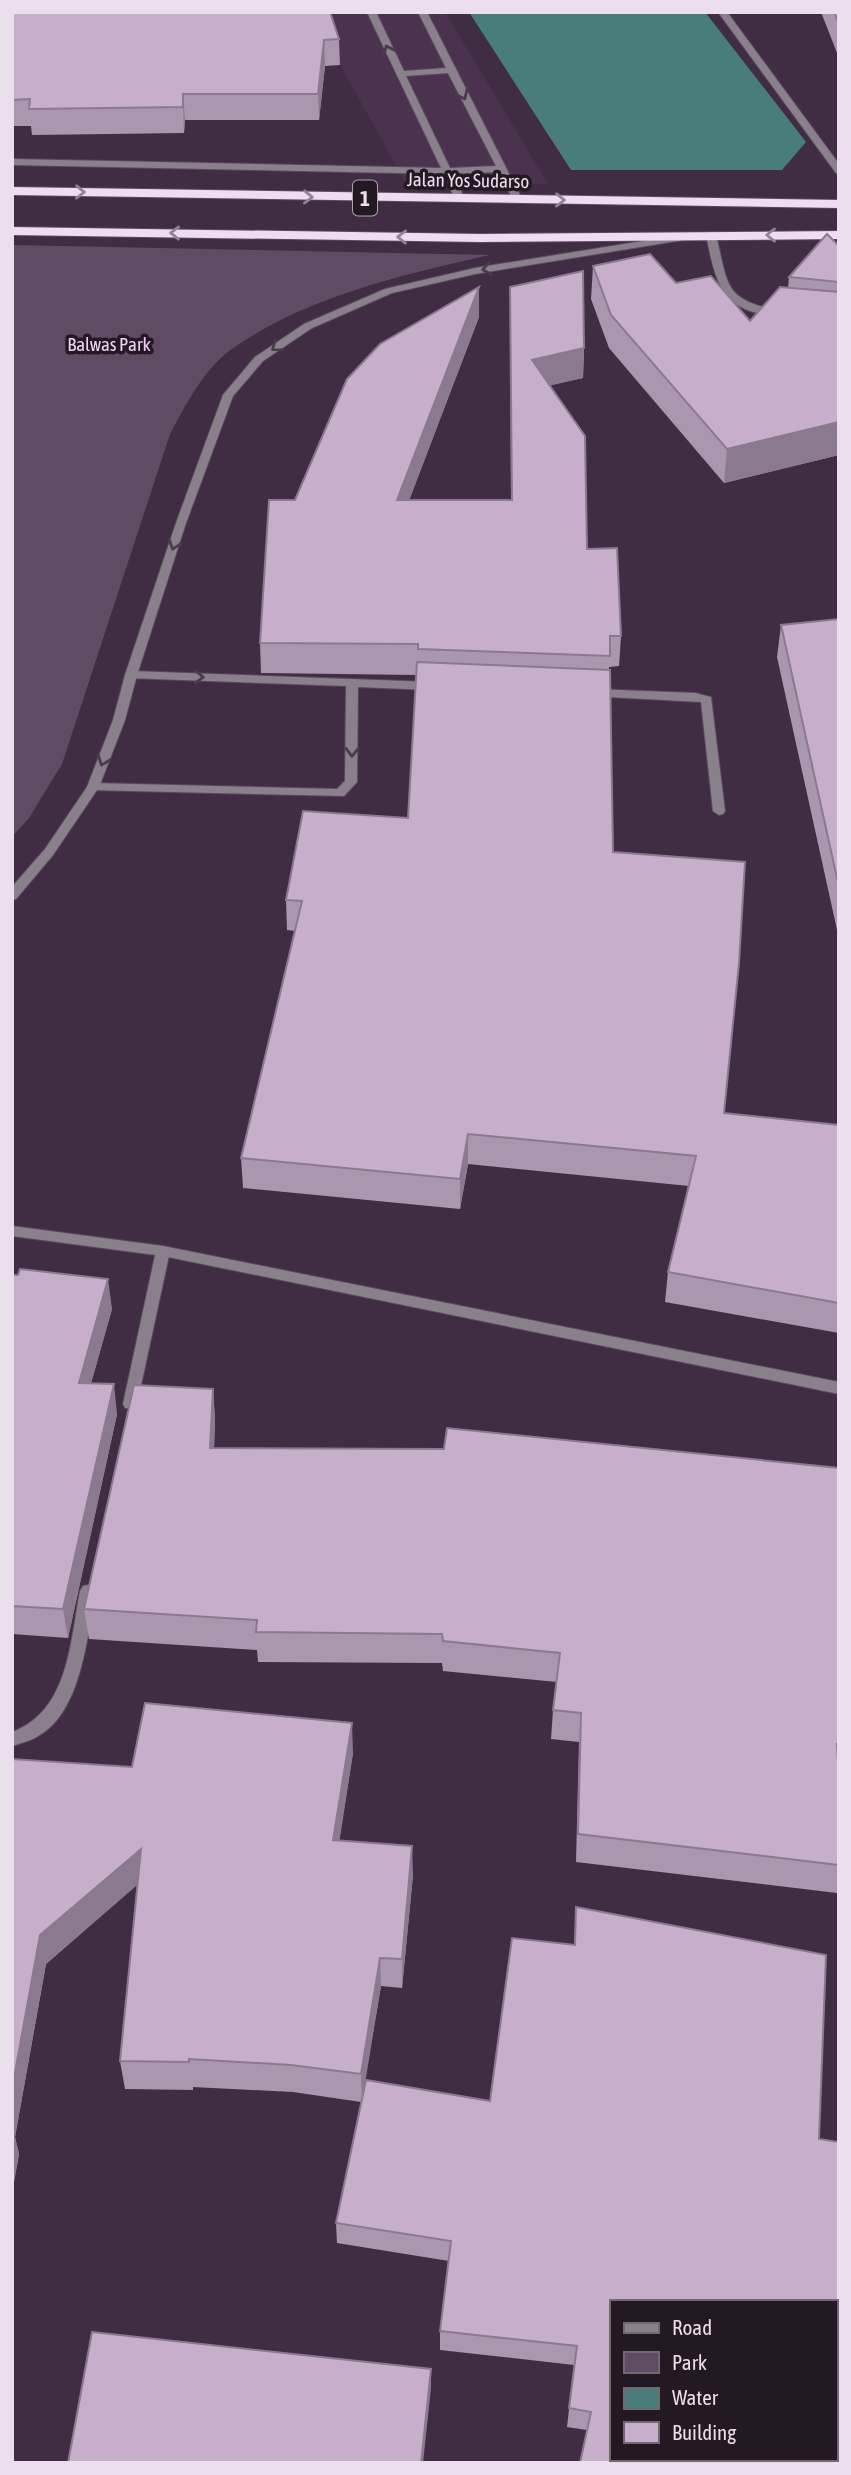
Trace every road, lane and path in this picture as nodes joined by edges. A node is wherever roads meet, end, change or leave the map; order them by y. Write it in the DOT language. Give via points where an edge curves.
graph roads {
  1 [pos="371,12"];
  2 [pos="422,12"];
  3 [pos="722,12"];
  4 [pos="451,70"];
  5 [pos="399,74"];
  6 [pos="12,162"];
  7 [pos="499,169"];
  8 [pos="444,171"];
  9 [pos="839,171"];
  10 [pos="12,191"];
  11 [pos="460,199"];
  12 [pos="517,199"];
  13 [pos="839,204"];
  14 [pos="12,231"];
  15 [pos="711,235"];
  16 [pos="839,235"];
  17 [pos="691,236"];
  18 [pos="789,315"];
  19 [pos="131,675"];
  20 [pos="352,683"];
  21 [pos="448,687"];
  22 [pos="585,692"];
  23 [pos="93,787"];
  24 [pos="719,811"];
  25 [pos="12,896"];
  26 [pos="12,1231"];
  27 [pos="163,1251"];
  28 [pos="839,1388"];
  29 [pos="125,1424"];
  30 [pos="93,1570"];
  31 [pos="12,1739"];
  5 -- 1 [label="street, one-way"];
  2 -- 4 [label="street"];
  3 -- 9 [label="street"];
  4 -- 5 [label="street"];
  4 -- 7 [label="street, one-way"];
  5 -- 8 [label="street"];
  6 -- 8 [label="street"];
  7 -- 8 [label="street"];
  7 -- 12 [label="street"];
  8 -- 11 [label="street"];
  10 -- 11 [label="highway, Jalan Yos Sudarso / 1, one-way"];
  11 -- 12 [label="highway, Jalan Yos Sudarso / 1"];
  12 -- 13 [label="highway, Jalan Yos Sudarso / 1, one-way"];
  17 -- 14 [label="highway, 1, one-way" via="480,238"];
  16 -- 15 [label="highway, 1, one-way"];
  15 -- 17 [label="highway, 1"];
  15 -- 18 [label="street" via="725,292 738,304"];
  17 -- 19 [label="street, one-way" via="475,271 389,291 308,326 260,359 228,395"];
  19 -- 20 [label="street, one-way"];
  19 -- 23 [label="street, one-way"];
  20 -- 21 [label="street"];
  20 -- 23 [label="street, one-way" via="351,782 340,793"];
  22 -- 24 [label="street" via="707,700"];
  23 -- 25 [label="street"];
  26 -- 27 [label="street"];
  27 -- 28 [label="street"];
  27 -- 29 [label="street"];
  30 -- 31 [label="street" via="60,1704 44,1726"];
}
